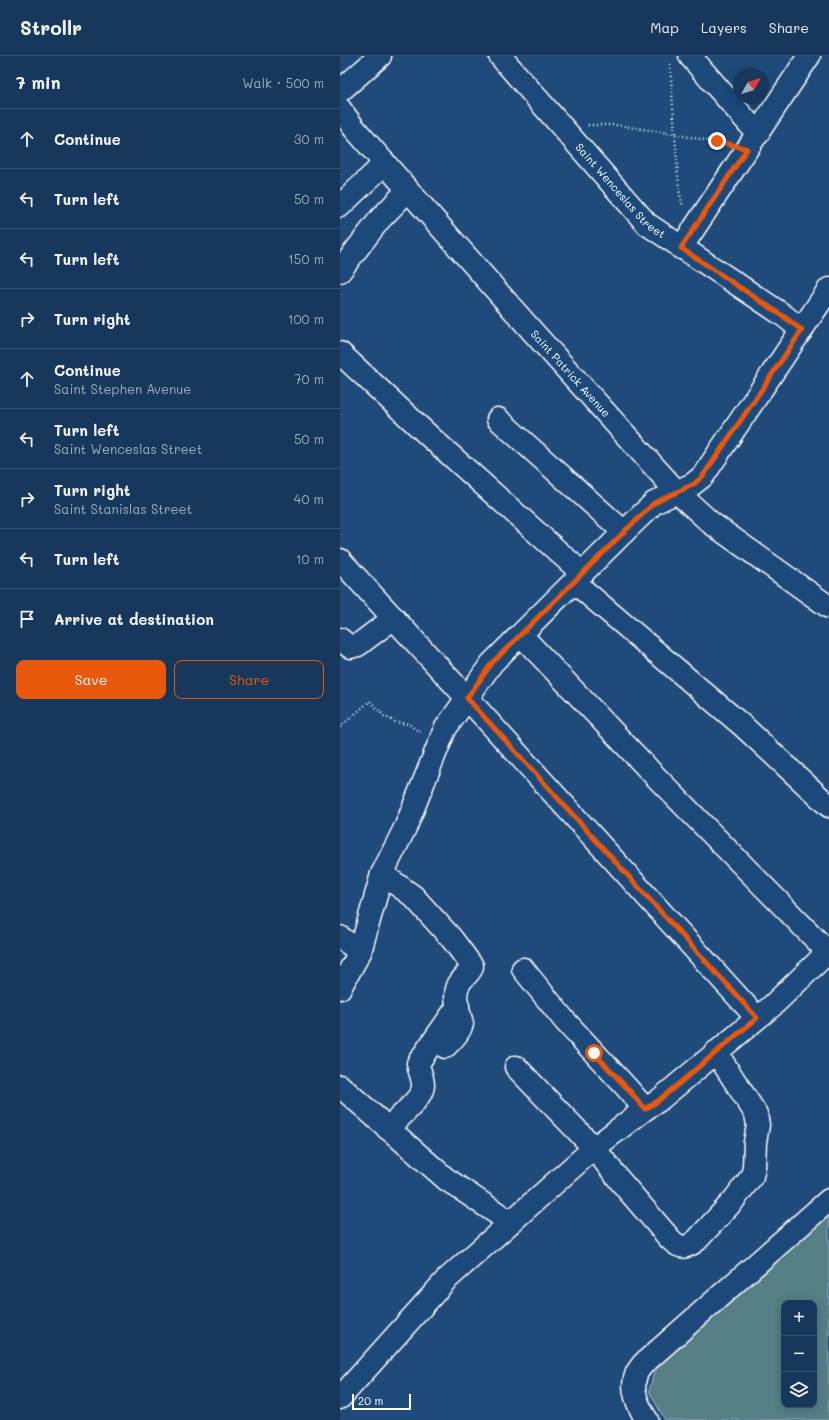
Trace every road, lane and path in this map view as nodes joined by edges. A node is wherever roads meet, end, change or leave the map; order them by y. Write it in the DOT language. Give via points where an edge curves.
graph roads {
  1 [pos="380,56"];
  2 [pos="500,56"];
  3 [pos="690,56"];
  4 [pos="809,56"];
  5 [pos="670,64"];
  6 [pos="340,91"];
  7 [pos="340,109"];
  8 [pos="567,132"];
  9 [pos="674,134"];
  10 [pos="752,142"];
  11 [pos="385,164"];
  12 [pos="408,190"];
  13 [pos="340,206"];
  14 [pos="686,241"];
  15 [pos="340,271"];
  16 [pos="829,289"];
  17 [pos="802,330"];
  18 [pos="340,353"];
  19 [pos="498,419"];
  20 [pos="677,492"];
  21 [pos="624,532"];
  22 [pos="340,560"];
  23 [pos="578,577"];
  24 [pos="829,607"];
  25 [pos="394,618"];
  26 [pos="521,635"];
  27 [pos="340,639"];
  28 [pos="467,698"];
  29 [pos="340,726"];
  30 [pos="441,739"];
  31 [pos="829,806"];
  32 [pos="382,874"];
  33 [pos="340,937"];
  34 [pos="360,952"];
  35 [pos="829,952"];
  36 [pos="523,969"];
  37 [pos="340,988"];
  38 [pos="458,1006"];
  39 [pos="757,1018"];
  40 [pos="445,1047"];
  41 [pos="716,1052"];
  42 [pos="516,1067"];
  43 [pos="340,1086"];
  44 [pos="645,1109"];
  45 [pos="388,1129"];
  46 [pos="594,1148"];
  47 [pos="829,1200"];
  48 [pos="510,1222"];
  49 [pos="343,1395"];
  50 [pos="647,1420"];
  1 -- 6 [label="street"];
  2 -- 8 [label="street, Saint Wenceslas Street"];
  3 -- 10 [label="street"];
  4 -- 10 [label="street"];
  5 -- 9 [label="path"];
  7 -- 11 [label="street, Saint Patrick Avenue"];
  8 -- 9 [label="path" via="586,125 616,125"];
  8 -- 14 [label="street, Saint Wenceslas Street" via="647,224"];
  9 -- 10 [label="path" via="717,141"];
  9 -- 14 [label="path"];
  10 -- 14 [label="street"];
  11 -- 12 [label="street, Saint Patrick Avenue"];
  11 -- 13 [label="street"];
  12 -- 15 [label="street" via="380,219"];
  12 -- 20 [label="street, Saint Patrick Avenue"];
  14 -- 17 [label="street, Saint Wenceslas Street"];
  16 -- 17 [label="street"];
  17 -- 20 [label="street" via="708,470 694,484"];
  18 -- 23 [label="street"];
  19 -- 21 [label="street"];
  20 -- 21 [label="street" via="654,503"];
  20 -- 24 [label="street, Saint Patrick Avenue" via="711,523"];
  21 -- 23 [label="street"];
  22 -- 25 [label="street"];
  23 -- 26 [label="street"];
  23 -- 31 [label="street"];
  25 -- 27 [label="street" via="358,645 350,647"];
  25 -- 28 [label="street"];
  26 -- 28 [label="street" via="492,663"];
  26 -- 35 [label="street" via="655,776"];
  28 -- 30 [label="street"];
  28 -- 39 [label="street"];
  29 -- 30 [label="path" via="370,701 384,716 395,722 409,724"];
  30 -- 32 [label="street" via="406,826"];
  32 -- 34 [label="street"];
  32 -- 38 [label="street" via="413,896 470,962 472,968 458,984 456,991"];
  33 -- 34 [label="street"];
  34 -- 37 [label="street"];
  35 -- 39 [label="street"];
  36 -- 44 [label="street" via="565,1021"];
  38 -- 40 [label="street" via="461,1028"];
  38 -- 45 [label="street" via="418,1064 424,1088"];
  39 -- 41 [label="street"];
  41 -- 44 [label="street"];
  41 -- 46 [label="street" via="756,1114 758,1125 754,1167 750,1180 692,1244 682,1247 676,1245 620,1182"];
  42 -- 46 [label="street"];
  43 -- 45 [label="street"];
  44 -- 46 [label="street"];
  45 -- 48 [label="street" via="446,1179"];
  46 -- 48 [label="street"];
  47 -- 50 [label="street" via="643,1364 636,1375 634,1386"];
  48 -- 49 [label="street" via="446,1280"];
}
